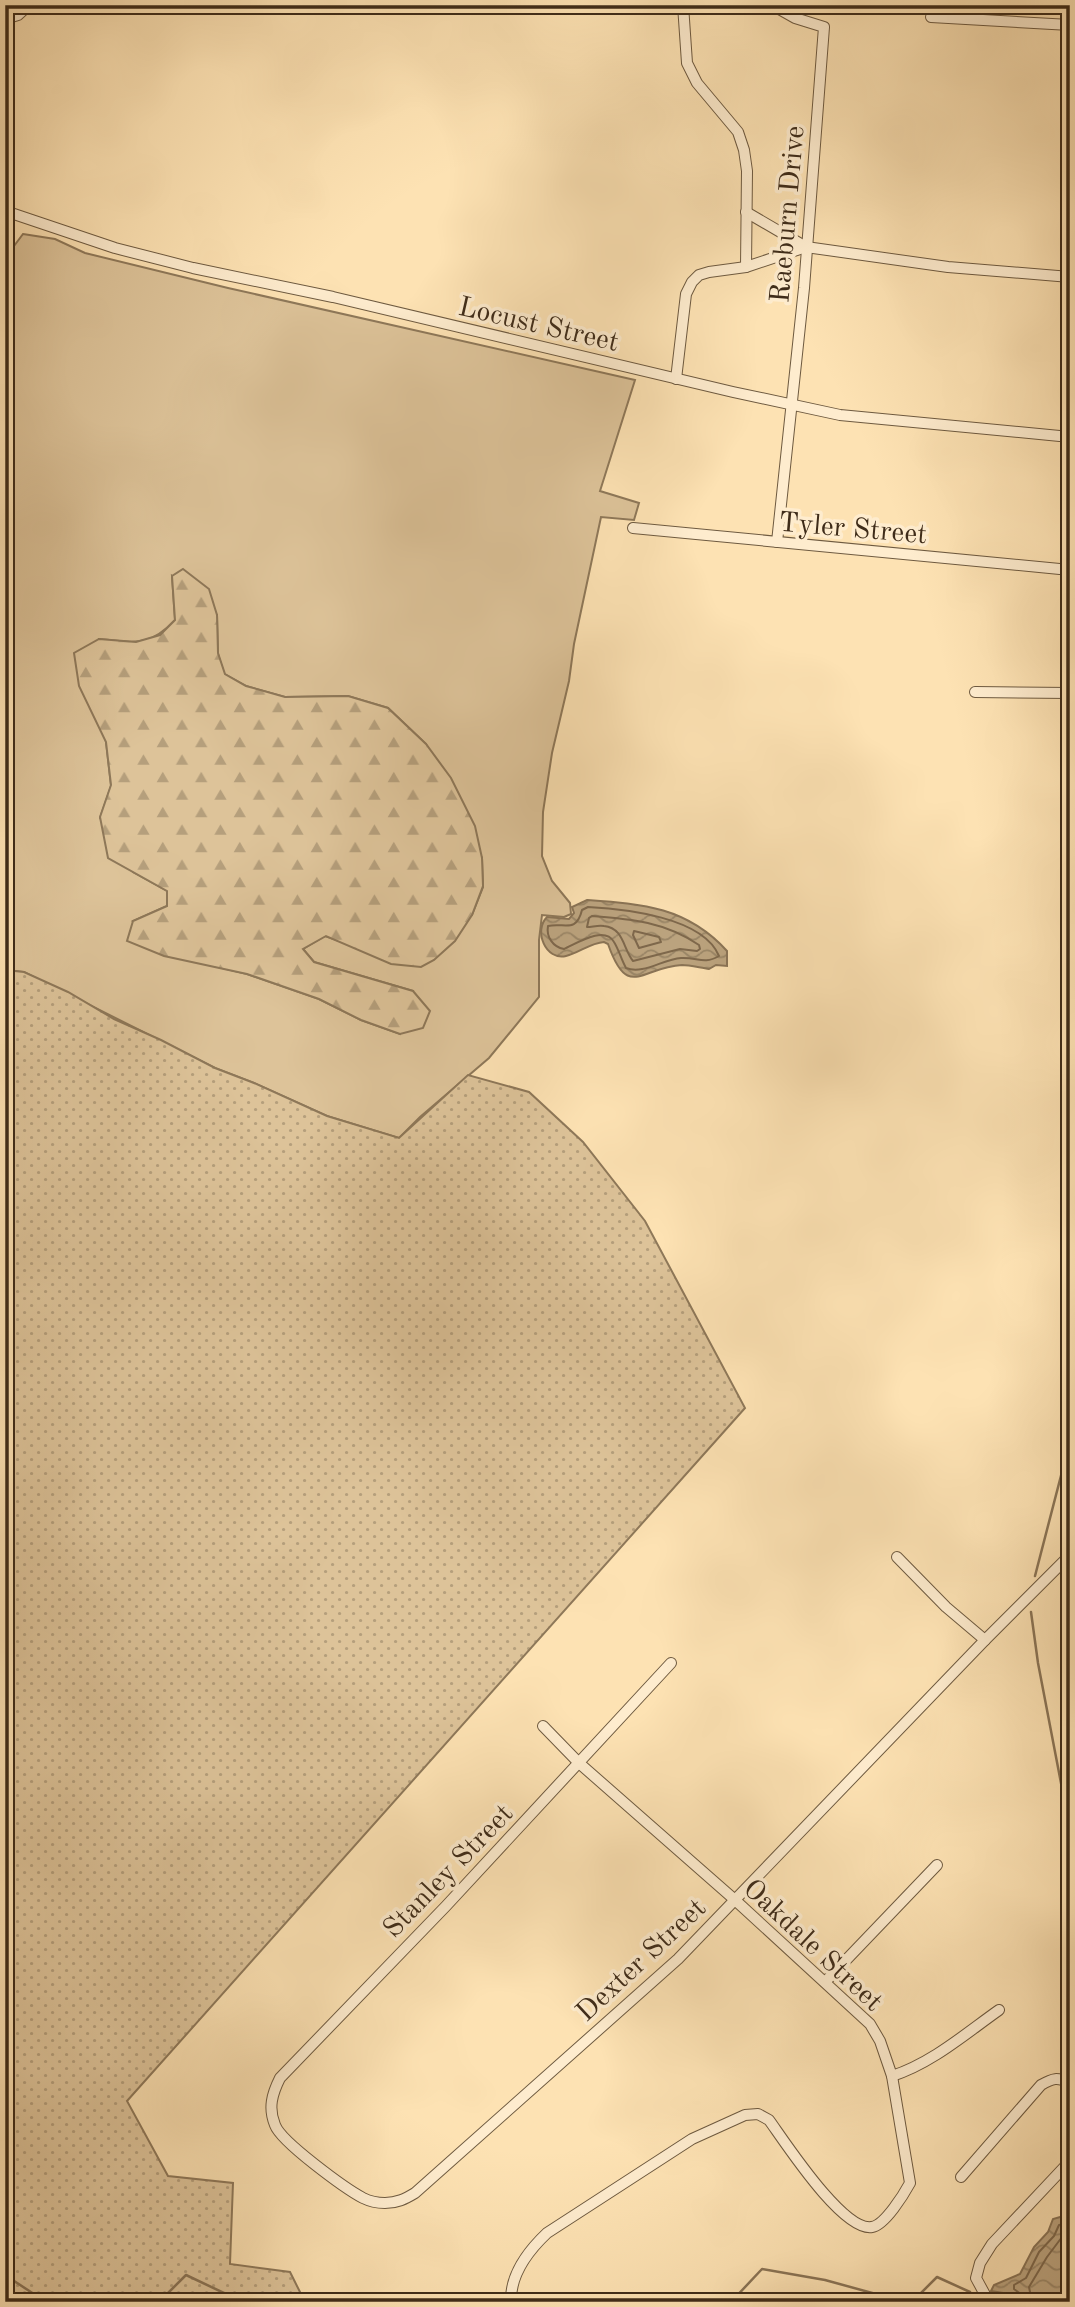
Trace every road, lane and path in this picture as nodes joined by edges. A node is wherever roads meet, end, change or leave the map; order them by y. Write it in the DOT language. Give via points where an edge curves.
graph roads {
  1 [pos="29,5"];
  2 [pos="683,5"];
  3 [pos="772,5"];
  4 [pos="931,17"];
  5 [pos="5,19"];
  6 [pos="1070,25"];
  7 [pos="5,211"];
  8 [pos="746,212"];
  9 [pos="806,247"];
  10 [pos="746,267"];
  11 [pos="1070,277"];
  12 [pos="676,379"];
  13 [pos="790,404"];
  14 [pos="1070,437"];
  15 [pos="632,528"];
  16 [pos="776,542"];
  17 [pos="1070,570"];
  18 [pos="975,692"];
  19 [pos="1070,693"];
  20 [pos="1070,1555"];
  21 [pos="897,1557"];
  22 [pos="985,1640"];
  23 [pos="671,1663"];
  24 [pos="543,1727"];
  25 [pos="579,1763"];
  26 [pos="937,1865"];
  27 [pos="735,1900"];
  28 [pos="825,1982"];
  29 [pos="999,2010"];
  30 [pos="892,2076"];
  31 [pos="1070,2082"];
  32 [pos="272,2115"];
  33 [pos="1070,2161"];
  34 [pos="961,2177"];
  35 [pos="511,2302"];
  36 [pos="989,2302"];
  1 -- 5 [label="street"];
  2 -- 8 [label="street" via="687,63 697,83 738,132 744,150"];
  3 -- 9 [label="street, Raeburn Drive" via="824,27"];
  4 -- 6 [label="street"];
  7 -- 12 [label="street, Locust Street" via="193,268"];
  8 -- 9 [label="street"];
  8 -- 10 [label="street"];
  9 -- 10 [label="street"];
  9 -- 11 [label="street" via="948,267"];
  9 -- 13 [label="street, Raeburn Drive"];
  10 -- 12 [label="street" via="709,272 692,282 686,294"];
  12 -- 13 [label="street, Locust Street"];
  13 -- 14 [label="street, Locust Street" via="874,420"];
  13 -- 16 [label="street, Raeburn Drive"];
  15 -- 16 [label="street, Tyler Street"];
  16 -- 17 [label="street, Tyler Street"];
  18 -- 19 [label="street"];
  20 -- 22 [label="street, Dexter Street"];
  21 -- 22 [label="street"];
  22 -- 27 [label="street, Dexter Street"];
  23 -- 25 [label="street, Stanley Street"];
  24 -- 25 [label="street, Oakdale Street"];
  25 -- 27 [label="street, Oakdale Street"];
  25 -- 32 [label="street, Stanley Street" via="280,2078 272,2093"];
  26 -- 28 [label="street"];
  27 -- 28 [label="street, Oakdale Street"];
  27 -- 32 [label="street, Dexter Street" via="668,1968 400,2202 365,2199 351,2190 290,2145 275,2128"];
  28 -- 30 [label="street, Oakdale Street" via="870,2024"];
  29 -- 30 [label="street" via="929,2059"];
  30 -- 35 [label="street, Oakdale Street" via="910,2183 874,2227 863,2227 851,2219 819,2189 769,2120 758,2114 745,2115 692,2139 547,2233 532,2247 514,2279"];
  31 -- 34 [label="street" via="1053,2078 1041,2085"];
  33 -- 36 [label="street" via="979,2263 976,2278"];
}
